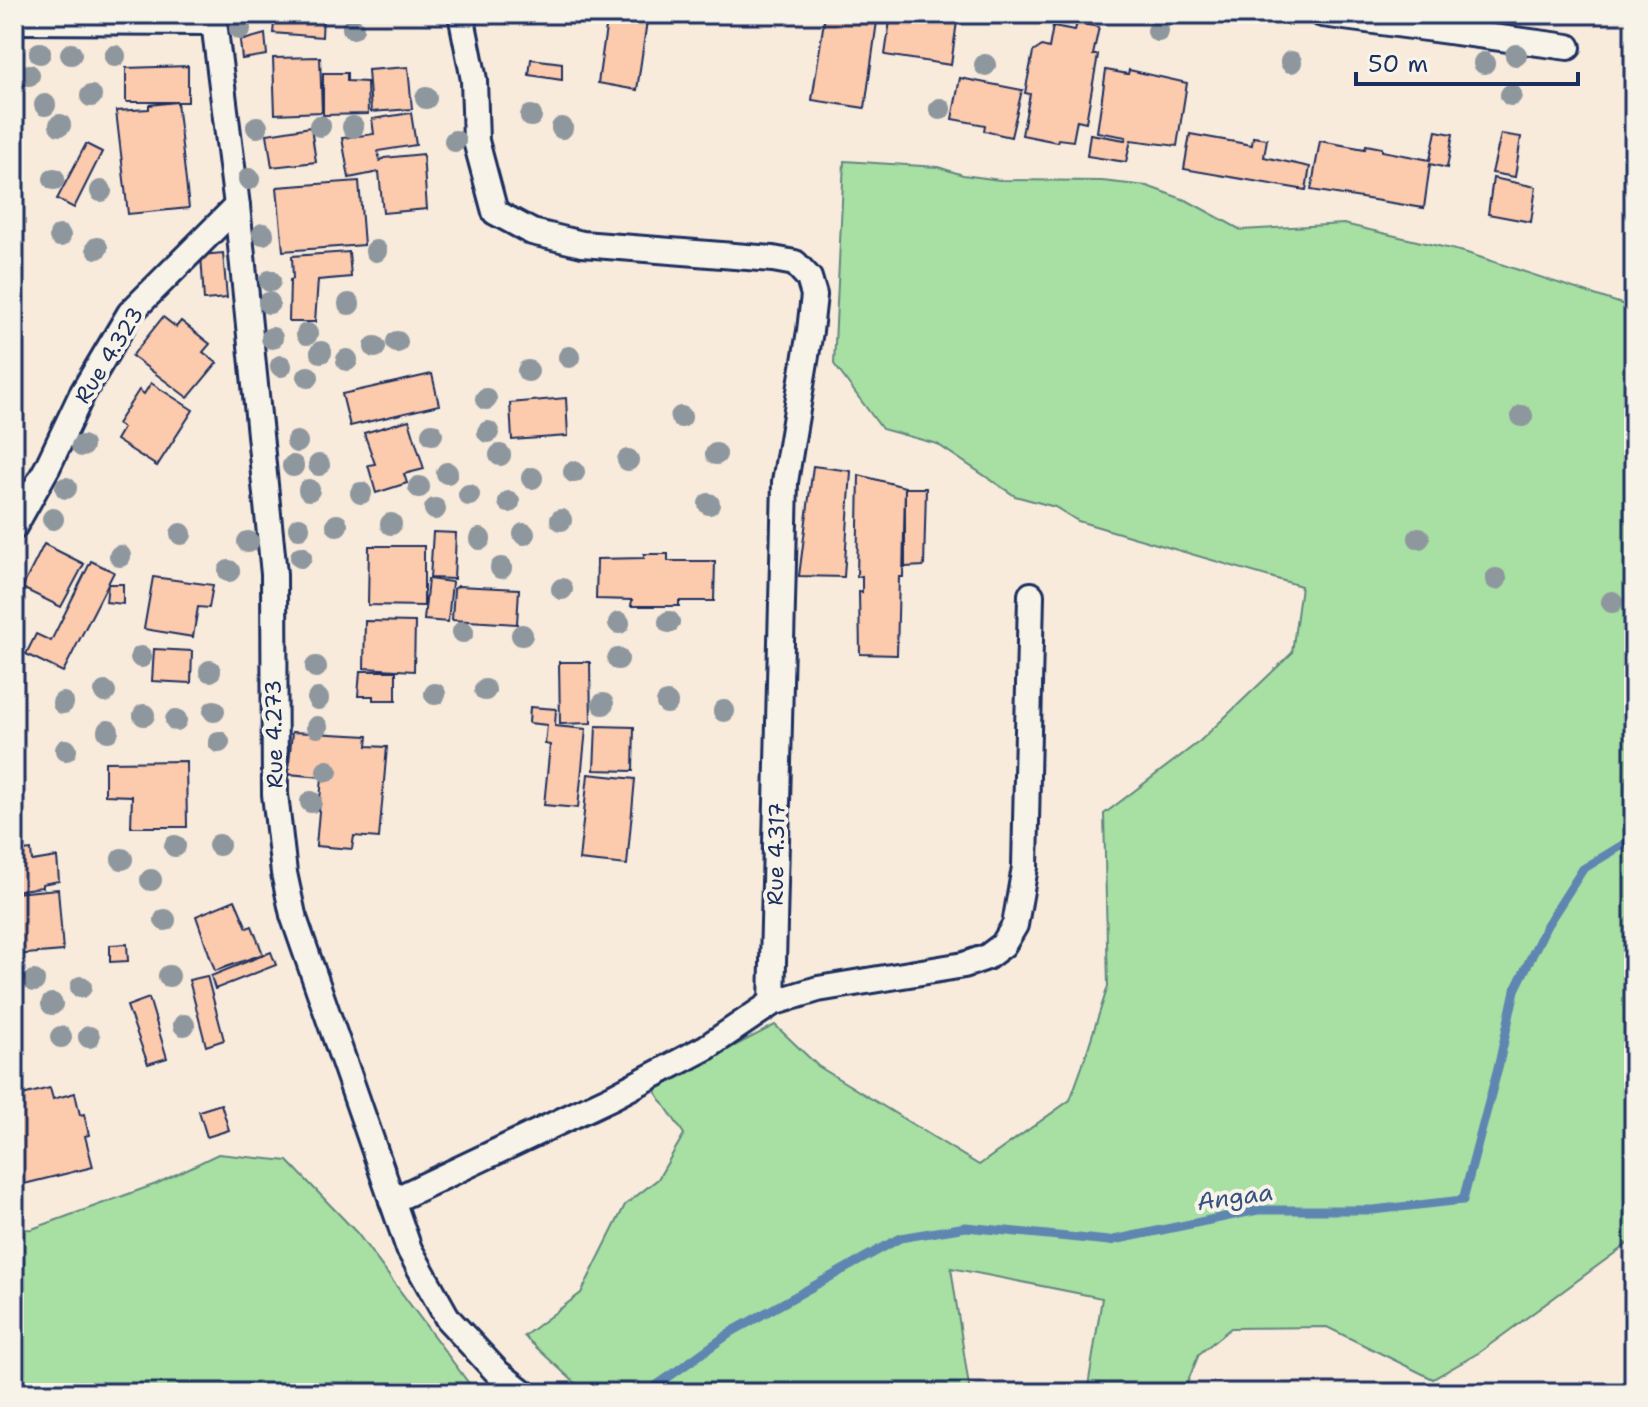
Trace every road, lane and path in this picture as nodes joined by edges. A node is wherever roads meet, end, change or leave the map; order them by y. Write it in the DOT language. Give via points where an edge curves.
graph roads {
  1 [pos="461,14"];
  2 [pos="1322,14"];
  3 [pos="213,18"];
  4 [pos="14,21"];
  5 [pos="1568,47"];
  6 [pos="237,206"];
  7 [pos="14,527"];
  8 [pos="1031,595"];
  9 [pos="772,1003"];
  10 [pos="392,1201"];
  11 [pos="524,1393"];
  1 -- 9 [label="street, Rue 4.317" via="474,80 476,141 495,212 532,232 582,244 773,259 795,263 809,278 814,295 810,331 785,482"];
  2 -- 5 [label="street"];
  3 -- 4 [label="street"];
  3 -- 6 [label="street, Rue 4.273"];
  6 -- 7 [label="street, Rue 4.323" via="130,313"];
  6 -- 10 [label="street, Rue 4.273" via="274,574 275,794 284,873 305,958"];
  8 -- 9 [label="street" via="1025,867 1015,925 1003,945 964,965 818,989"];
  9 -- 10 [label="street" via="652,1076"];
  10 -- 11 [label="street, Rue 4.273" via="409,1249 448,1319"];
}
